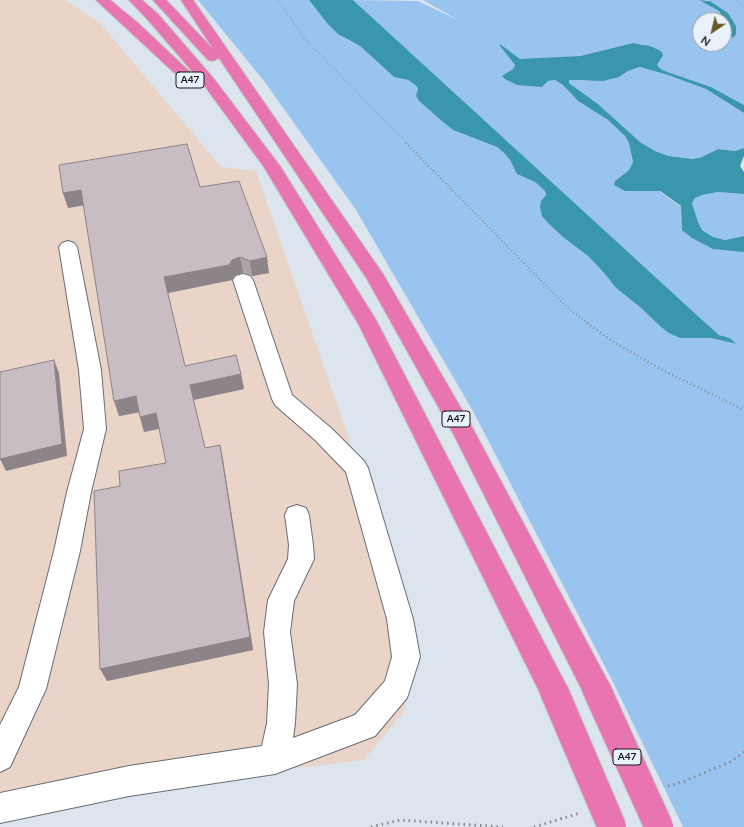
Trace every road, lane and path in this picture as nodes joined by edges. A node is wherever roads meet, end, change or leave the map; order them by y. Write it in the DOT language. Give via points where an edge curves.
graph roads {
  1 [pos="102,0"];
  2 [pos="135,0"];
  3 [pos="159,0"];
  4 [pos="187,0"];
  5 [pos="278,0"];
  6 [pos="737,0"];
  7 [pos="744,7"];
  8 [pos="296,161"];
  9 [pos="272,166"];
  10 [pos="68,247"];
  11 [pos="244,280"];
  12 [pos="744,410"];
  13 [pos="297,515"];
  14 [pos="0,757"];
  15 [pos="275,759"];
  16 [pos="0,808"];
  17 [pos="370,827"];
  18 [pos="503,827"];
  19 [pos="612,827"];
  20 [pos="659,827"];
  1 -- 9 [label="highway, A47" via="177,66"];
  2 -- 9 [label="highway, A47" via="209,82"];
  3 -- 8 [label="highway, A47" via="230,76"];
  4 -- 8 [label="highway, A47"];
  5 -- 12 [label="path" via="305,39 329,65 568,308 612,341 662,370"];
  6 -- 7 [label="path"];
  8 -- 20 [label="highway, A47, bridge" via="376,278 464,433 596,688"];
  9 -- 19 [label="highway, A47, bridge" via="369,325 554,691"];
  10 -- 14 [label="lane" via="90,370 95,429 79,492 68,551 32,689"];
  11 -- 15 [label="lane" via="283,398 356,468 400,619 406,656 397,688 365,726"];
  13 -- 15 [label="lane" via="302,545 301,559 280,600 277,632 282,684 281,723"];
  15 -- 16 [label="lane" via="129,781"];
  17 -- 18 [label="path" via="400,820"];
}
